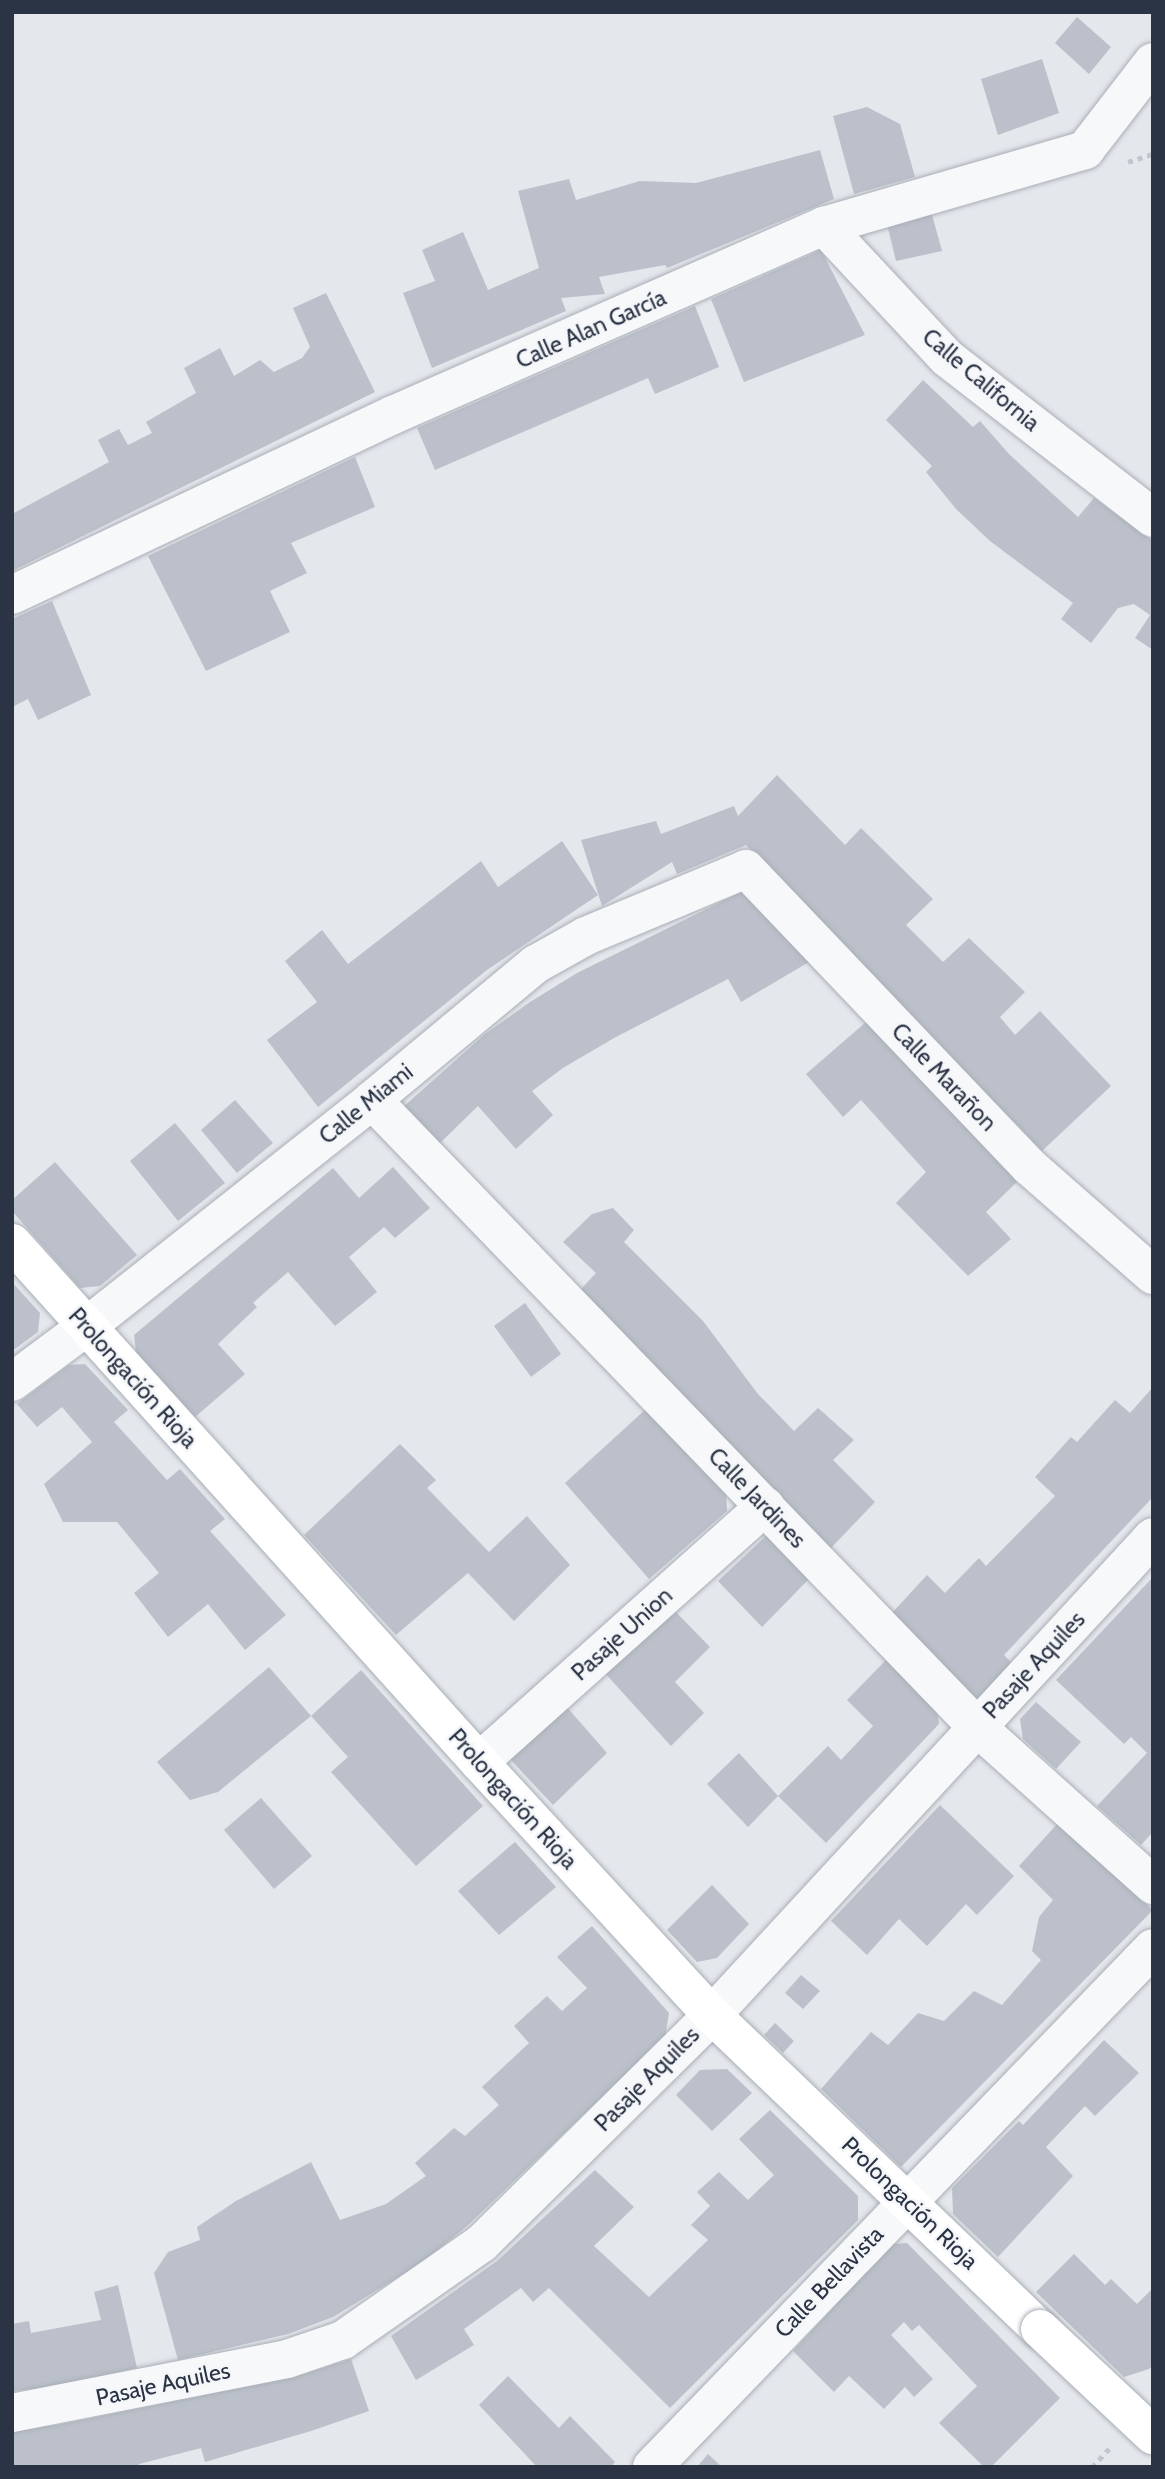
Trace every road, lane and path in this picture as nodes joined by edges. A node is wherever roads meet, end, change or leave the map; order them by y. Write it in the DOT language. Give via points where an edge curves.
graph roads {
  1 [pos="1153,62"];
  2 [pos="824,226"];
  3 [pos="1153,518"];
  4 [pos="12,596"];
  5 [pos="746,869"];
  6 [pos="372,1100"];
  7 [pos="12,1242"];
  8 [pos="1153,1275"];
  9 [pos="86,1327"];
  10 [pos="12,1382"];
  11 [pos="765,1506"];
  12 [pos="1153,1537"];
  13 [pos="977,1727"];
  14 [pos="479,1762"];
  15 [pos="1153,1885"];
  16 [pos="1153,1948"];
  17 [pos="712,2015"];
  18 [pos="907,2200"];
  19 [pos="12,2413"];
  20 [pos="1153,2435"];
  21 [pos="652,2467"];
  1 -- 2 [label="street, Calle Alan García" via="1086,150"];
  2 -- 3 [label="street, Calle California" via="947,358"];
  2 -- 4 [label="street, Calle Alan García" via="393,415"];
  5 -- 6 [label="street, Calle Miami" via="586,936 536,964"];
  5 -- 8 [label="street, Calle Marañon" via="1052,1187"];
  6 -- 9 [label="street, Calle Miami"];
  6 -- 11 [label="street, Calle Jardines"];
  7 -- 9 [label="street, Prolongación Rioja"];
  9 -- 10 [label="street, Calle Miami"];
  9 -- 14 [label="street, Prolongación Rioja"];
  11 -- 13 [label="street, Calle Jardines"];
  11 -- 14 [label="street, Pasaje Union"];
  12 -- 13 [label="street, Pasaje Aquiles"];
  13 -- 15 [label="street, Calle Jardines"];
  13 -- 17 [label="street, Pasaje Aquiles"];
  14 -- 17 [label="street, Prolongación Rioja"];
  16 -- 18 [label="street, Calle Bellavista"];
  17 -- 18 [label="street, Prolongación Rioja"];
  17 -- 19 [label="street, Pasaje Aquiles" via="482,2243 342,2340 286,2359"];
  18 -- 20 [label="street, Prolongación Rioja, bridge"];
  18 -- 21 [label="street, Calle Bellavista"];
}
